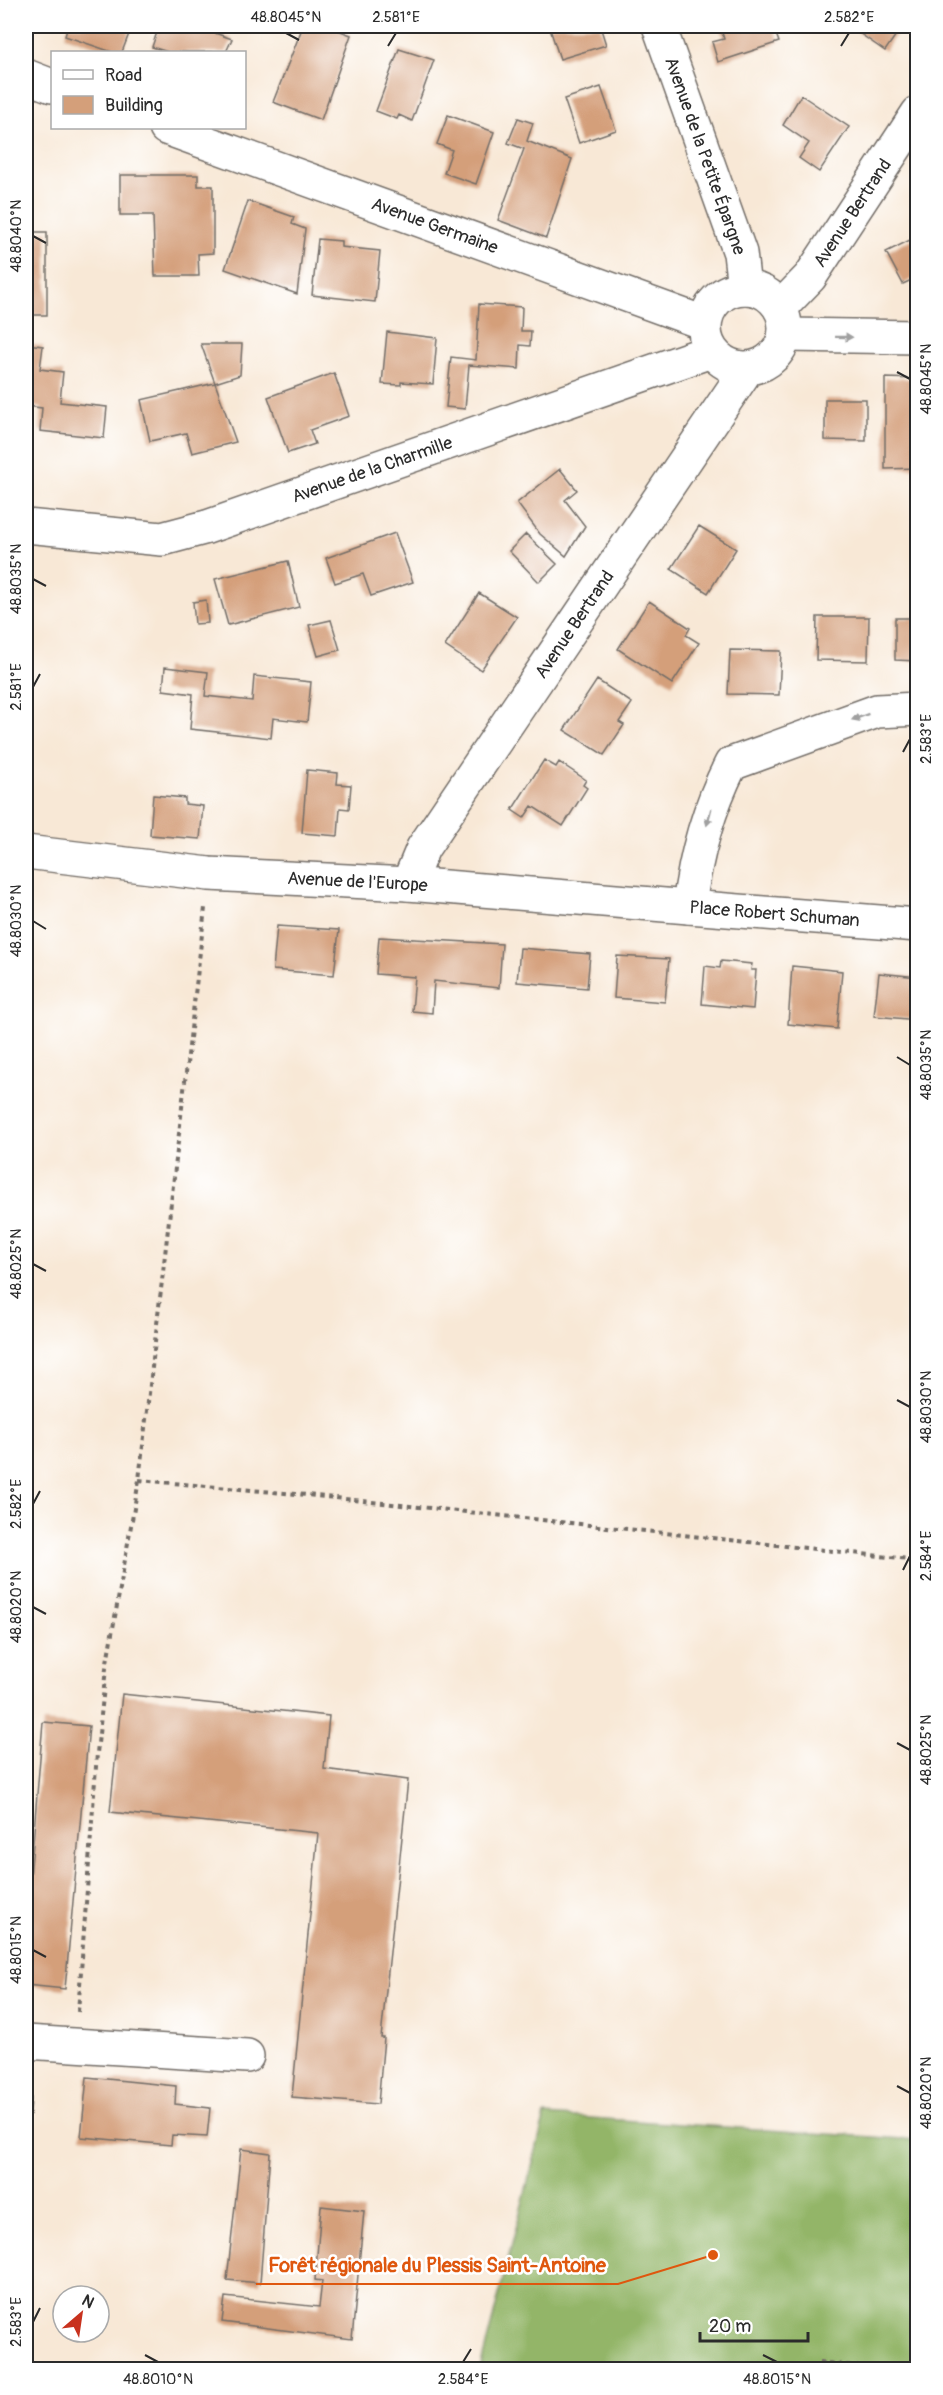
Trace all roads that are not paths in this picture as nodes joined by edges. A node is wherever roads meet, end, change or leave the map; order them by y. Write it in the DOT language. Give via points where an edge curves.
graph roads {
  1 [pos="659,26"];
  2 [pos="26,76"];
  3 [pos="51,86"];
  4 [pos="918,113"];
  5 [pos="169,129"];
  6 [pos="744,288"];
  7 [pos="783,322"];
  8 [pos="708,337"];
  9 [pos="918,337"];
  10 [pos="747,369"];
  11 [pos="26,526"];
  12 [pos="918,709"];
  13 [pos="26,852"];
  14 [pos="408,884"];
  15 [pos="689,907"];
  16 [pos="918,925"];
  17 [pos="26,2042"];
  18 [pos="247,2056"];
  1 -- 6 [label="street, Avenue de la Petite Épargne" via="740,253"];
  2 -- 3 [label="street"];
  4 -- 7 [label="street, Avenue Bertrand"];
  5 -- 8 [label="street, Avenue Germaine"];
  6 -- 7 [label="street" via="771,297"];
  6 -- 8 [label="street" via="717,298 709,309"];
  7 -- 9 [label="street, one-way"];
  7 -- 10 [label="street" via="782,347 761,366"];
  8 -- 10 [label="street" via="721,361 733,368"];
  8 -- 11 [label="street, Avenue de la Charmille" via="207,527 162,539"];
  10 -- 14 [label="street, Avenue Bertrand" via="423,848"];
  12 -- 15 [label="street, Place Robert Schuman, one-way" via="877,711 731,764 715,796 693,876"];
  13 -- 14 [label="street, Avenue de l'Europe" via="208,874"];
  14 -- 15 [label="street, Avenue de l'Europe"];
  15 -- 16 [label="street, Place Robert Schuman"];
  17 -- 18 [label="street"];
}
